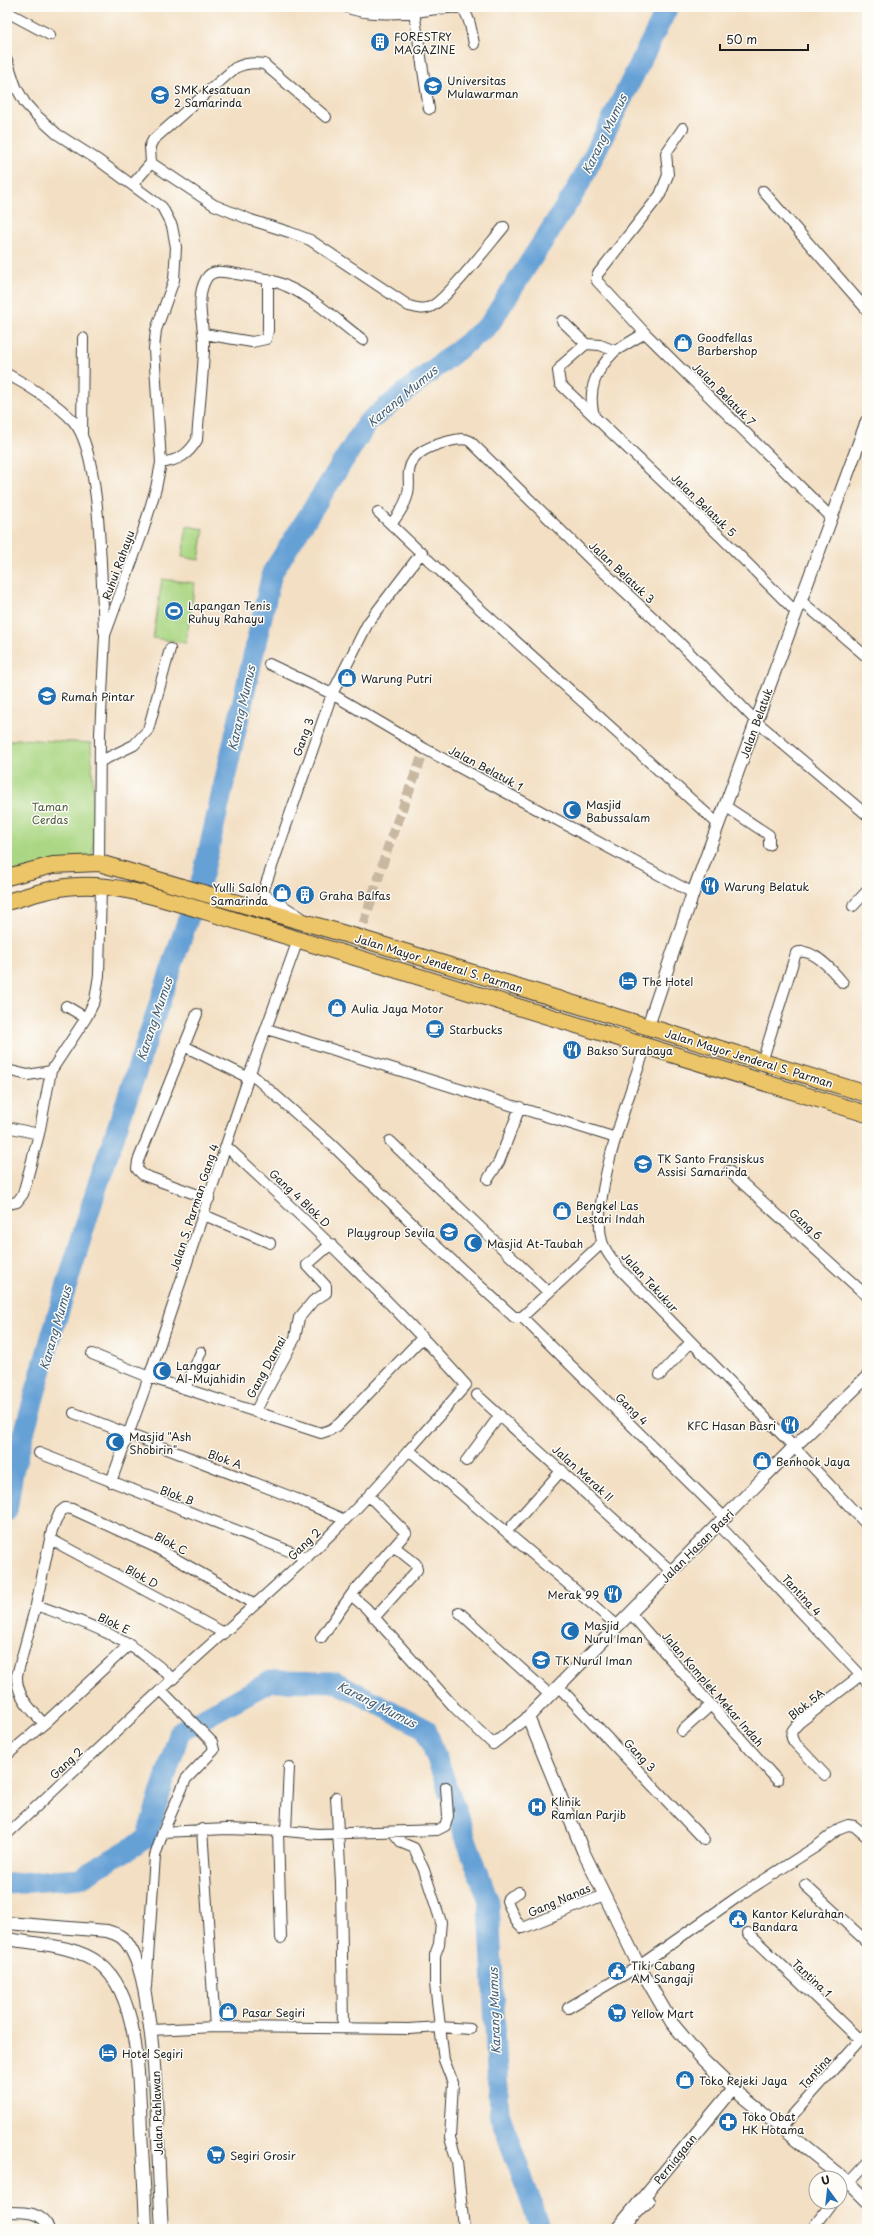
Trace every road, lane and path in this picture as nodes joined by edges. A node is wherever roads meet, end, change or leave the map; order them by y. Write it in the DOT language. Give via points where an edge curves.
graph roads {
  1 [pos="347,7"];
  2 [pos="7,12"];
  3 [pos="414,12"];
  4 [pos="50,35"];
  5 [pos="474,44"];
  6 [pos="7,60"];
  7 [pos="429,109"];
  8 [pos="326,117"];
  9 [pos="683,128"];
  10 [pos="151,164"];
  11 [pos="133,184"];
  12 [pos="763,191"];
  13 [pos="504,227"];
  14 [pos="268,279"];
  15 [pos="867,310"];
  16 [pos="562,321"];
  17 [pos="645,333"];
  18 [pos="204,334"];
  19 [pos="83,338"];
  20 [pos="363,340"];
  21 [pos="586,344"];
  22 [pos="615,351"];
  23 [pos="7,374"];
  24 [pos="594,416"];
  25 [pos="867,420"];
  26 [pos="82,435"];
  27 [pos="161,463"];
  28 [pos="378,512"];
  29 [pos="832,518"];
  30 [pos="392,523"];
  31 [pos="422,552"];
  32 [pos="800,600"];
  33 [pos="796,612"];
  34 [pos="105,635"];
  35 [pos="170,649"];
  36 [pos="867,657"];
  37 [pos="269,664"];
  38 [pos="332,694"];
  39 [pos="757,722"];
  40 [pos="100,761"];
  41 [pos="725,806"];
  42 [pos="867,816"];
  43 [pos="718,824"];
  44 [pos="770,845"];
  45 [pos="99,855"];
  46 [pos="24,872"];
  47 [pos="7,877"];
  48 [pos="101,886"];
  49 [pos="867,892"];
  50 [pos="693,894"];
  51 [pos="32,895"];
  52 [pos="7,902"];
  53 [pos="853,906"];
  54 [pos="311,924"];
  55 [pos="298,940"];
  56 [pos="843,983"];
  57 [pos="66,1006"];
  58 [pos="197,1014"];
  59 [pos="86,1018"];
  60 [pos="648,1026"];
  61 [pos="267,1029"];
  62 [pos="184,1046"];
  63 [pos="646,1046"];
  64 [pos="762,1062"];
  65 [pos="7,1070"];
  66 [pos="51,1071"];
  67 [pos="249,1076"];
  68 [pos="757,1080"];
  69 [pos="867,1094"];
  70 [pos="520,1107"];
  71 [pos="867,1114"];
  72 [pos="7,1127"];
  73 [pos="39,1134"];
  74 [pos="616,1138"];
  75 [pos="390,1141"];
  76 [pos="226,1146"];
  77 [pos="729,1171"];
  78 [pos="488,1179"];
  79 [pos="209,1199"];
  80 [pos="7,1204"];
  81 [pos="204,1215"];
  82 [pos="270,1243"];
  83 [pos="602,1243"];
  84 [pos="331,1244"];
  85 [pos="548,1292"];
  86 [pos="867,1296"];
  87 [pos="522,1317"];
  88 [pos="423,1337"];
  89 [pos="691,1342"];
  90 [pos="201,1352"];
  91 [pos="92,1354"];
  92 [pos="660,1375"];
  93 [pos="149,1377"];
  94 [pos="867,1377"];
  95 [pos="185,1389"];
  96 [pos="477,1394"];
  97 [pos="255,1412"];
  98 [pos="74,1413"];
  99 [pos="500,1416"];
  100 [pos="129,1434"];
  101 [pos="794,1447"];
  102 [pos="409,1450"];
  103 [pos="39,1453"];
  104 [pos="466,1461"];
  105 [pos="562,1470"];
  106 [pos="111,1482"];
  107 [pos="369,1496"];
  108 [pos="345,1520"];
  109 [pos="722,1521"];
  110 [pos="867,1525"];
  111 [pos="512,1526"];
  112 [pos="50,1539"];
  113 [pos="393,1548"];
  114 [pos="307,1558"];
  115 [pos="671,1571"];
  116 [pos="351,1595"];
  117 [pos="255,1604"];
  118 [pos="36,1605"];
  119 [pos="459,1612"];
  120 [pos="630,1613"];
  121 [pos="374,1618"];
  122 [pos="618,1626"];
  123 [pos="224,1633"];
  124 [pos="321,1638"];
  125 [pos="130,1644"];
  126 [pos="173,1679"];
  127 [pos="864,1679"];
  128 [pos="161,1690"];
  129 [pos="554,1690"];
  130 [pos="711,1705"];
  131 [pos="528,1717"];
  132 [pos="44,1724"];
  133 [pos="682,1731"];
  134 [pos="7,1755"];
  135 [pos="289,1767"];
  136 [pos="825,1775"];
  137 [pos="777,1780"];
  138 [pos="446,1787"];
  139 [pos="336,1797"];
  140 [pos="202,1829"];
  141 [pos="282,1831"];
  142 [pos="163,1832"];
  143 [pos="393,1832"];
  144 [pos="7,1834"];
  145 [pos="338,1834"];
  146 [pos="867,1837"];
  147 [pos="704,1840"];
  148 [pos="805,1885"];
  149 [pos="519,1892"];
  150 [pos="604,1895"];
  151 [pos="7,1923"];
  152 [pos="748,1934"];
  153 [pos="282,1938"];
  154 [pos="7,1939"];
  155 [pos="867,1942"];
  156 [pos="639,1966"];
  157 [pos="145,1995"];
  158 [pos="568,2008"];
  159 [pos="215,2027"];
  160 [pos="439,2027"];
  161 [pos="343,2028"];
  162 [pos="470,2029"];
  163 [pos="151,2030"];
  164 [pos="867,2032"];
  165 [pos="860,2040"];
  166 [pos="733,2090"];
  167 [pos="782,2127"];
  168 [pos="867,2163"];
  169 [pos="834,2170"];
  170 [pos="848,2182"];
  171 [pos="643,2199"];
  172 [pos="867,2200"];
  173 [pos="826,2210"];
  174 [pos="7,2212"];
  175 [pos="49,2229"];
  176 [pos="146,2229"];
  177 [pos="162,2229"];
  178 [pos="464,2229"];
  179 [pos="617,2229"];
  180 [pos="622,2229"];
  181 [pos="812,2229"];
  1 -- 3 [label="street" via="356,12"];
  2 -- 4 [label="street"];
  3 -- 5 [label="street" via="455,8 462,10 466,15"];
  3 -- 7 [label="street"];
  6 -- 11 [label="street, Ruhui Rahayu" via="16,87 35,114 70,143"];
  8 -- 10 [label="street" via="264,64 243,64 235,68 153,140 150,146"];
  9 -- 17 [label="street, Jalan Belatuk 7" via="666,154 668,175 660,195 597,275 601,287"];
  10 -- 11 [label="street"];
  10 -- 13 [label="street" via="220,208 310,240 409,306 422,310 432,307 448,293"];
  11 -- 27 [label="street, Ruhui Rahayu" via="162,207 172,226 176,247 174,280 156,330 154,349"];
  12 -- 15 [label="street"];
  14 -- 18 [label="street" via="222,272 212,273 206,278 200,304"];
  14 -- 18 [label="street" via="266,339 252,342"];
  14 -- 20 [label="street" via="287,286 314,302"];
  16 -- 21 [label="street"];
  17 -- 22 [label="street"];
  17 -- 29 [label="street, Jalan Belatuk 7"];
  18 -- 27 [label="street" via="197,440 190,452 178,460"];
  19 -- 26 [label="street"];
  21 -- 22 [label="street" via="600,345"];
  21 -- 24 [label="street, Jalan Belatuk 5" via="562,364 557,377 560,384"];
  22 -- 24 [label="street" via="597,372 593,384 591,395"];
  23 -- 26 [label="street" via="57,407 74,422"];
  24 -- 33 [label="street, Jalan Belatuk 5"];
  25 -- 29 [label="street, Jalan Belatuk"];
  26 -- 34 [label="street" via="90,459 98,523"];
  27 -- 34 [label="street, Ruhui Rahayu" via="143,531"];
  28 -- 30 [label="street"];
  29 -- 32 [label="street, Jalan Belatuk"];
  30 -- 31 [label="street"];
  30 -- 39 [label="street, Jalan Belatuk 3" via="405,504 410,485 409,471 420,453 424,449 449,441 470,441 594,563 677,640"];
  31 -- 38 [label="street, Gang 3" via="368,623"];
  31 -- 43 [label="street" via="479,608"];
  32 -- 33 [label="street, Jalan Belatuk"];
  32 -- 36 [label="street"];
  33 -- 39 [label="street, Jalan Belatuk"];
  34 -- 40 [label="street, Ruhui Rahayu"];
  35 -- 40 [label="street" via="148,730 134,744"];
  37 -- 38 [label="street, Jalan Belatuk 1"];
  38 -- 50 [label="street, Jalan Belatuk 1" via="425,749"];
  38 -- 54 [label="street, Gang 3" via="263,892"];
  39 -- 41 [label="street, Jalan Belatuk"];
  39 -- 42 [label="street, Jalan Belatuk 3"];
  40 -- 45 [label="street, Ruhui Rahayu"];
  41 -- 43 [label="street, Jalan Belatuk"];
  41 -- 44 [label="street" via="769,835"];
  43 -- 50 [label="street, Jalan Belatuk"];
  45 -- 46 [label="main road, Jalan Mayor Jenderal S. Parman"];
  45 -- 54 [label="main road, Jalan Mayor Jenderal S. Parman" via="176,884"];
  46 -- 47 [label="main road, Jalan Mayor Jenderal S. Parman"];
  46 -- 51 [label="main road"];
  48 -- 51 [label="main road, Jalan Mayor Jenderal S. Parman" via="63,887"];
  48 -- 55 [label="main road, Jalan Mayor Jenderal S. Parman" via="173,902"];
  48 -- 59 [label="street" via="99,975 95,1000"];
  49 -- 53 [label="street"];
  50 -- 60 [label="street, Jalan Belatuk"];
  51 -- 52 [label="main road, Jalan Mayor Jenderal S. Parman"];
  54 -- 60 [label="main road, Jalan Mayor Jenderal S. Parman"];
  55 -- 61 [label="street, Jalan S. Parman Gang 4"];
  55 -- 63 [label="main road, Jalan Mayor Jenderal S. Parman"];
  56 -- 64 [label="street" via="822,961 803,952 796,953"];
  57 -- 59 [label="street"];
  58 -- 62 [label="street"];
  59 -- 66 [label="street"];
  60 -- 64 [label="main road, Jalan Mayor Jenderal S. Parman"];
  61 -- 67 [label="street, Jalan S. Parman Gang 4"];
  61 -- 70 [label="street"];
  62 -- 67 [label="street"];
  62 -- 79 [label="street" via="137,1169 142,1175"];
  63 -- 68 [label="main road, Jalan Mayor Jenderal S. Parman"];
  63 -- 74 [label="street, Jalan Tekukur"];
  64 -- 68 [label="main road"];
  64 -- 69 [label="main road, Jalan Mayor Jenderal S. Parman"];
  65 -- 66 [label="street" via="28,1075"];
  66 -- 73 [label="street"];
  67 -- 76 [label="street, Jalan S. Parman Gang 4"];
  67 -- 87 [label="street" via="332,1145 509,1314"];
  68 -- 71 [label="main road, Jalan Mayor Jenderal S. Parman"];
  70 -- 74 [label="street"];
  70 -- 78 [label="street" via="498,1162"];
  72 -- 73 [label="street"];
  73 -- 80 [label="street" via="23,1194 17,1202"];
  74 -- 83 [label="street, Jalan Tekukur" via="599,1211"];
  75 -- 85 [label="street"];
  76 -- 79 [label="street, Jalan S. Parman Gang 4"];
  76 -- 84 [label="street, Gang 4 Blok D"];
  77 -- 86 [label="street, Gang 6"];
  79 -- 81 [label="street, Jalan S. Parman Gang 4"];
  81 -- 82 [label="street"];
  81 -- 93 [label="street, Jalan S. Parman Gang 4"];
  83 -- 85 [label="street"];
  83 -- 89 [label="street, Jalan Tekukur" via="618,1267"];
  84 -- 88 [label="street, Gang 4 Blok D"];
  84 -- 97 [label="street, Gang Damai" via="307,1264 326,1286 326,1293 313,1301 299,1318 296,1338"];
  85 -- 87 [label="street"];
  87 -- 109 [label="street, Gang 4"];
  88 -- 97 [label="street" via="330,1430 316,1432"];
  88 -- 102 [label="street, Gang 4 Blok D" via="466,1385"];
  89 -- 92 [label="street"];
  89 -- 101 [label="street, Jalan Tekukur"];
  90 -- 95 [label="street"];
  91 -- 93 [label="street"];
  93 -- 95 [label="street"];
  93 -- 100 [label="street, Jalan S. Parman Gang 4"];
  94 -- 101 [label="street, Jalan Hasan Basri"];
  95 -- 97 [label="street"];
  96 -- 99 [label="street, Jalan Merak II"];
  98 -- 100 [label="street, Blok A"];
  99 -- 104 [label="street"];
  99 -- 105 [label="street, Jalan Merak II"];
  100 -- 106 [label="street, Jalan S. Parman Gang 4"];
  100 -- 108 [label="street, Blok A"];
  101 -- 109 [label="street, Jalan Hasan Basri"];
  101 -- 110 [label="street, Jalan Tekukur"];
  102 -- 107 [label="street, Gang 2"];
  102 -- 122 [label="street"];
  103 -- 106 [label="street, Blok B"];
  105 -- 111 [label="street"];
  105 -- 115 [label="street, Jalan Merak II"];
  106 -- 114 [label="street, Blok B"];
  107 -- 108 [label="street, Gang 2"];
  107 -- 113 [label="street" via="406,1533"];
  108 -- 114 [label="street, Gang 2"];
  109 -- 115 [label="street, Jalan Hasan Basri"];
  109 -- 127 [label="street, Tantina 4"];
  112 -- 117 [label="street, Blok C" via="60,1512 65,1508 72,1508 155,1547"];
  112 -- 118 [label="street"];
  112 -- 123 [label="street, Blok D"];
  113 -- 116 [label="street"];
  113 -- 121 [label="street" via="416,1564 417,1570"];
  114 -- 117 [label="street, Gang 2"];
  115 -- 120 [label="street, Jalan Hasan Basri"];
  116 -- 121 [label="street"];
  116 -- 124 [label="street"];
  117 -- 123 [label="street, Gang 2"];
  118 -- 125 [label="street, Blok E"];
  118 -- 132 [label="street" via="23,1648 17,1685 22,1698"];
  119 -- 129 [label="street, Gang 3"];
  120 -- 122 [label="street, Jalan Hasan Basri"];
  120 -- 130 [label="street, Jalan Komplek Mekar Indah"];
  121 -- 131 [label="street" via="455,1708 493,1744"];
  122 -- 129 [label="street, Jalan Hasan Basri"];
  123 -- 126 [label="street, Gang 2"];
  125 -- 126 [label="street, Blok E" via="157,1663"];
  125 -- 132 [label="street"];
  126 -- 128 [label="street, Gang 2"];
  127 -- 136 [label="street, Blok 5A" via="800,1722 792,1731 791,1738"];
  128 -- 142 [label="street" via="212,1742 214,1750 186,1779"];
  128 -- 144 [label="street, Gang 2"];
  129 -- 131 [label="street, Jalan Hasan Basri"];
  129 -- 147 [label="street, Gang 3"];
  130 -- 133 [label="street"];
  130 -- 137 [label="street, Jalan Komplek Mekar Indah"];
  131 -- 150 [label="street" via="567,1816"];
  132 -- 134 [label="street"];
  135 -- 141 [label="street"];
  138 -- 143 [label="street" via="448,1816 445,1826 437,1830"];
  139 -- 145 [label="street"];
  140 -- 141 [label="street"];
  140 -- 142 [label="street"];
  140 -- 159 [label="street"];
  141 -- 145 [label="street"];
  141 -- 153 [label="street"];
  142 -- 157 [label="street" via="155,1856"];
  143 -- 145 [label="street"];
  143 -- 160 [label="street" via="402,1843 414,1848 441,1922 434,1972"];
  145 -- 161 [label="street"];
  146 -- 156 [label="street" via="857,1828 848,1825 739,1896"];
  148 -- 155 [label="street"];
  149 -- 150 [label="street, Gang Nanas" via="507,1901 516,1921 523,1928"];
  150 -- 156 [label="street"];
  151 -- 157 [label="street, Jalan Pahlawan" via="107,1931 120,1936 133,1952"];
  152 -- 165 [label="street, Tantina 1"];
  154 -- 176 [label="street, Jalan Pahlawan" via="80,1953 101,1964 116,1982 128,2015 137,2060"];
  156 -- 158 [label="street"];
  156 -- 166 [label="street" via="680,2033"];
  157 -- 163 [label="street, Jalan Pahlawan"];
  159 -- 161 [label="street"];
  159 -- 163 [label="street"];
  160 -- 161 [label="street"];
  160 -- 162 [label="street"];
  160 -- 178 [label="street" via="445,2067 453,2084 450,2138 457,2161"];
  163 -- 177 [label="street, Jalan Pahlawan" via="157,2090"];
  164 -- 165 [label="street, Tantina"];
  165 -- 167 [label="street, Tantina"];
  166 -- 167 [label="street"];
  166 -- 171 [label="street, Perniagaan"];
  167 -- 169 [label="street"];
  168 -- 170 [label="street"];
  170 -- 172 [label="street"];
  171 -- 179 [label="street, Perniagaan"];
  171 -- 180 [label="street" via="649,2202"];
  173 -- 181 [label="street"];
  174 -- 175 [label="street" via="39,2215 47,2222"];
}
